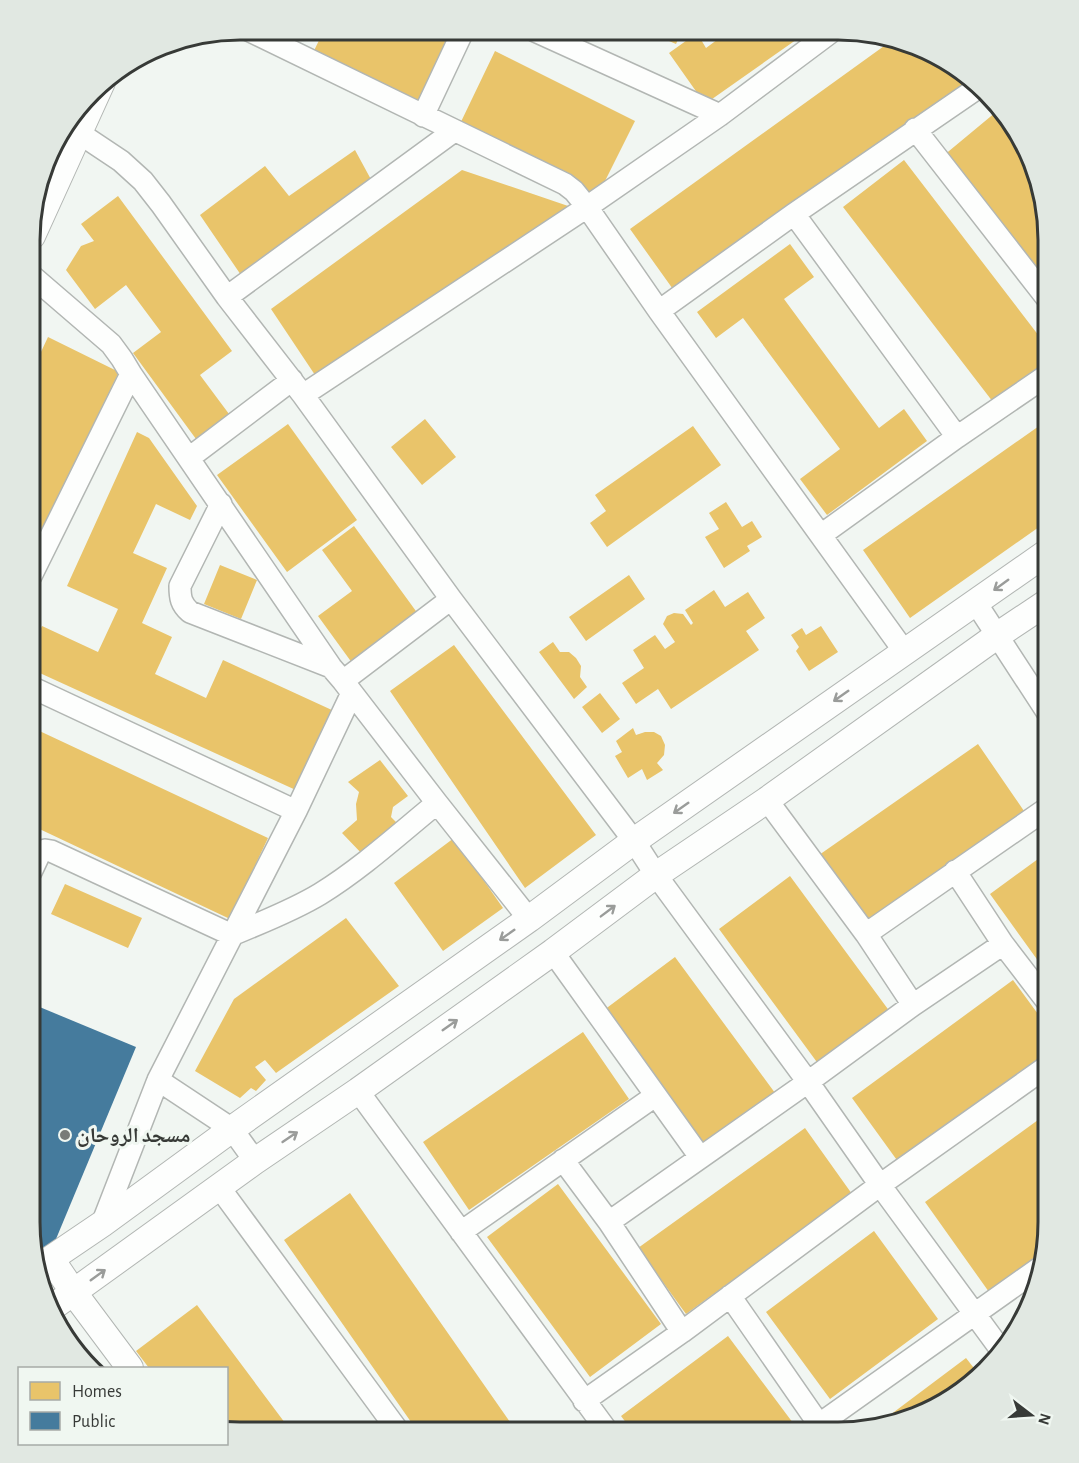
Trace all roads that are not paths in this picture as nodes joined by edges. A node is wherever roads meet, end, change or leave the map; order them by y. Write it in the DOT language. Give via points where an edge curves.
graph roads {
  1 [pos="288,40"];
  2 [pos="459,40"];
  3 [pos="555,40"];
  4 [pos="820,40"];
  5 [pos="972,91"];
  6 [pos="720,115"];
  7 [pos="423,116"];
  8 [pos="915,129"];
  9 [pos="454,130"];
  10 [pos="73,131"];
  11 [pos="70,136"];
  12 [pos="44,205"];
  13 [pos="587,207"];
  14 [pos="794,214"];
  15 [pos="40,283"];
  16 [pos="1038,287"];
  17 [pos="227,297"];
  18 [pos="659,311"];
  19 [pos="131,374"];
  20 [pos="1038,382"];
  21 [pos="298,388"];
  22 [pos="957,437"];
  23 [pos="189,458"];
  24 [pos="221,504"];
  25 [pos="821,535"];
  26 [pos="40,558"];
  27 [pos="1038,559"];
  28 [pos="451,598"];
  29 [pos="976,603"];
  30 [pos="1038,608"];
  31 [pos="998,635"];
  32 [pos="904,651"];
  33 [pos="342,680"];
  34 [pos="40,691"];
  35 [pos="1038,698"];
  36 [pos="767,800"];
  37 [pos="437,803"];
  38 [pos="296,811"];
  39 [pos="1038,815"];
  40 [pos="633,841"];
  41 [pos="40,853"];
  42 [pos="956,871"];
  43 [pos="656,875"];
  44 [pos="529,919"];
  45 [pos="866,934"];
  46 [pos="232,935"];
  47 [pos="1003,944"];
  48 [pos="553,952"];
  49 [pos="1038,990"];
  50 [pos="913,1005"];
  51 [pos="1038,1073"];
  52 [pos="158,1080"];
  53 [pos="808,1082"];
  54 [pos="358,1091"];
  55 [pos="655,1096"];
  56 [pos="232,1130"];
  57 [pos="700,1157"];
  58 [pos="563,1160"];
  59 [pos="255,1161"];
  60 [pos="880,1185"];
  61 [pos="219,1187"];
  62 [pos="609,1222"];
  63 [pos="102,1224"];
  64 [pos="461,1232"];
  65 [pos="45,1262"];
  66 [pos="1032,1273"];
  67 [pos="74,1293"];
  68 [pos="730,1296"];
  69 [pos="58,1304"];
  70 [pos="975,1313"];
  71 [pos="682,1332"];
  72 [pos="997,1344"];
  73 [pos="129,1367"];
  74 [pos="584,1401"];
  75 [pos="392,1422"];
  76 [pos="600,1422"];
  77 [pos="812,1422"];
  78 [pos="828,1422"];
  1 -- 7 [label="street"];
  2 -- 7 [label="street"];
  3 -- 6 [label="street"];
  4 -- 6 [label="street"];
  5 -- 8 [label="street"];
  6 -- 13 [label="street"];
  7 -- 9 [label="street"];
  8 -- 14 [label="street"];
  8 -- 16 [label="street"];
  9 -- 13 [label="street" via="565,184"];
  9 -- 17 [label="street"];
  10 -- 17 [label="street" via="121,161 143,181"];
  11 -- 12 [label="street"];
  13 -- 18 [label="street"];
  13 -- 21 [label="street"];
  14 -- 18 [label="street"];
  14 -- 22 [label="street"];
  15 -- 19 [label="street" via="111,344"];
  17 -- 21 [label="street"];
  18 -- 25 [label="street"];
  19 -- 23 [label="street"];
  19 -- 26 [label="street"];
  20 -- 22 [label="street"];
  21 -- 23 [label="street"];
  21 -- 28 [label="street"];
  22 -- 25 [label="street"];
  23 -- 24 [label="street"];
  24 -- 33 [label="street"];
  24 -- 33 [label="street" via="180,586 183,605 190,612"];
  25 -- 32 [label="street"];
  27 -- 29 [label="street, one-way"];
  28 -- 33 [label="street"];
  28 -- 40 [label="street"];
  29 -- 31 [label="street"];
  29 -- 32 [label="street"];
  30 -- 31 [label="street"];
  31 -- 35 [label="street"];
  31 -- 36 [label="street"];
  32 -- 40 [label="street, one-way"];
  33 -- 37 [label="street"];
  33 -- 38 [label="street"];
  34 -- 38 [label="street"];
  36 -- 43 [label="street"];
  36 -- 45 [label="street"];
  37 -- 44 [label="street"];
  37 -- 46 [label="street" via="349,876 318,896"];
  38 -- 46 [label="street"];
  39 -- 42 [label="street"];
  40 -- 43 [label="street"];
  40 -- 44 [label="street"];
  41 -- 46 [label="street" via="51,851"];
  42 -- 45 [label="street"];
  42 -- 47 [label="street"];
  48 -- 43 [label="street, one-way"];
  43 -- 53 [label="street"];
  44 -- 56 [label="street, one-way"];
  45 -- 50 [label="street"];
  46 -- 52 [label="street"];
  47 -- 49 [label="street"];
  47 -- 50 [label="street"];
  54 -- 48 [label="street, one-way"];
  48 -- 55 [label="street"];
  50 -- 53 [label="street"];
  51 -- 60 [label="street"];
  52 -- 56 [label="street"];
  52 -- 63 [label="street"];
  53 -- 57 [label="street"];
  53 -- 60 [label="street"];
  59 -- 54 [label="street, one-way"];
  54 -- 64 [label="street"];
  55 -- 57 [label="street"];
  55 -- 58 [label="street"];
  56 -- 59 [label="street"];
  56 -- 63 [label="street"];
  57 -- 62 [label="street"];
  58 -- 62 [label="street"];
  58 -- 64 [label="street"];
  59 -- 61 [label="street"];
  60 -- 68 [label="street"];
  60 -- 70 [label="street"];
  67 -- 61 [label="street, one-way"];
  61 -- 75 [label="street"];
  62 -- 71 [label="street"];
  63 -- 65 [label="street"];
  64 -- 74 [label="street"];
  65 -- 67 [label="street"];
  66 -- 70 [label="street"];
  67 -- 69 [label="street"];
  67 -- 73 [label="street"];
  68 -- 71 [label="street"];
  68 -- 77 [label="street"];
  70 -- 72 [label="street"];
  70 -- 78 [label="street"];
  71 -- 74 [label="street"];
  74 -- 76 [label="street"];
}
